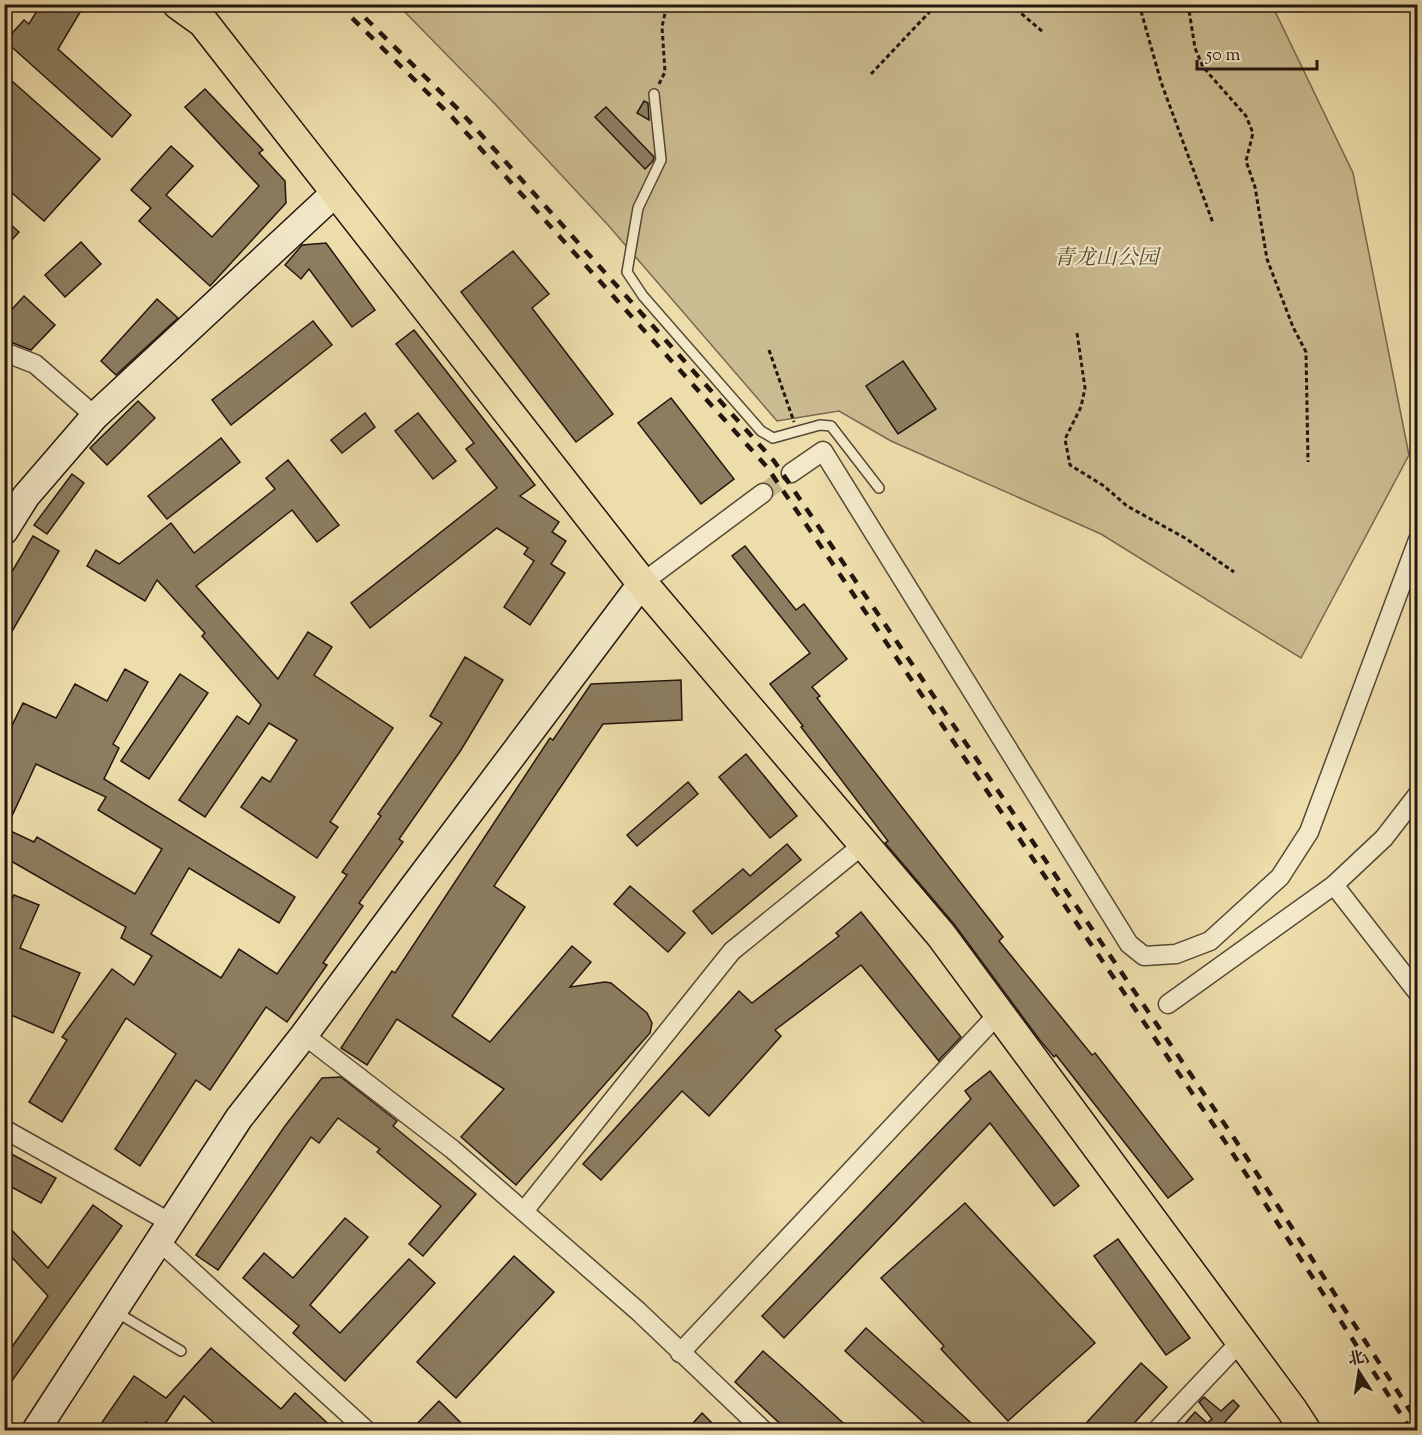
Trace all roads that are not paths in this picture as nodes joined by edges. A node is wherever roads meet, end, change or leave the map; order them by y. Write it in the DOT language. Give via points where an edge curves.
graph roads {
  1 [pos="178,4"];
  2 [pos="654,94"];
  3 [pos="336,192"];
  4 [pos="4,352"];
  5 [pos="94,416"];
  6 [pos="792,473"];
  7 [pos="879,488"];
  8 [pos="763,493"];
  9 [pos="4,531"];
  10 [pos="1418,540"];
  11 [pos="642,584"];
  12 [pos="1418,794"];
  13 [pos="864,844"];
  14 [pos="1334,885"];
  15 [pos="1418,993"];
  16 [pos="1168,1004"];
  17 [pos="999,1013"];
  18 [pos="304,1035"];
  19 [pos="4,1129"];
  20 [pos="524,1211"];
  21 [pos="165,1232"];
  22 [pos="114,1311"];
  23 [pos="1241,1341"];
  24 [pos="181,1351"];
  25 [pos="680,1353"];
  26 [pos="36,1431"];
  27 [pos="366,1431"];
  28 [pos="763,1431"];
  29 [pos="1157,1431"];
  30 [pos="1305,1431"];
  1 -- 3 [label="main road" via="203,22"];
  2 -- 7 [label="lane" via="661,160 638,208 627,272 643,296 761,431 773,438 820,425 831,426"];
  3 -- 5 [label="street"];
  3 -- 11 [label="main road"];
  4 -- 5 [label="street" via="35,364"];
  5 -- 9 [label="street" via="26,496"];
  6 -- 10 [label="street" via="823,451 1129,944 1144,956 1176,954 1210,941 1280,877 1309,832"];
  8 -- 11 [label="street"];
  11 -- 13 [label="main road"];
  11 -- 18 [label="street"];
  12 -- 14 [label="street" via="1384,838"];
  13 -- 17 [label="main road" via="941,935"];
  13 -- 20 [label="street" via="732,951"];
  14 -- 15 [label="street"];
  14 -- 16 [label="street"];
  17 -- 23 [label="main road"];
  17 -- 25 [label="street"];
  18 -- 20 [label="street" via="452,1149"];
  18 -- 21 [label="street" via="239,1118"];
  19 -- 21 [label="street"];
  20 -- 25 [label="street"];
  21 -- 22 [label="street"];
  21 -- 27 [label="street"];
  22 -- 24 [label="lane"];
  22 -- 26 [label="street"];
  23 -- 29 [label="street"];
  23 -- 30 [label="main road"];
  25 -- 28 [label="street"];
}
